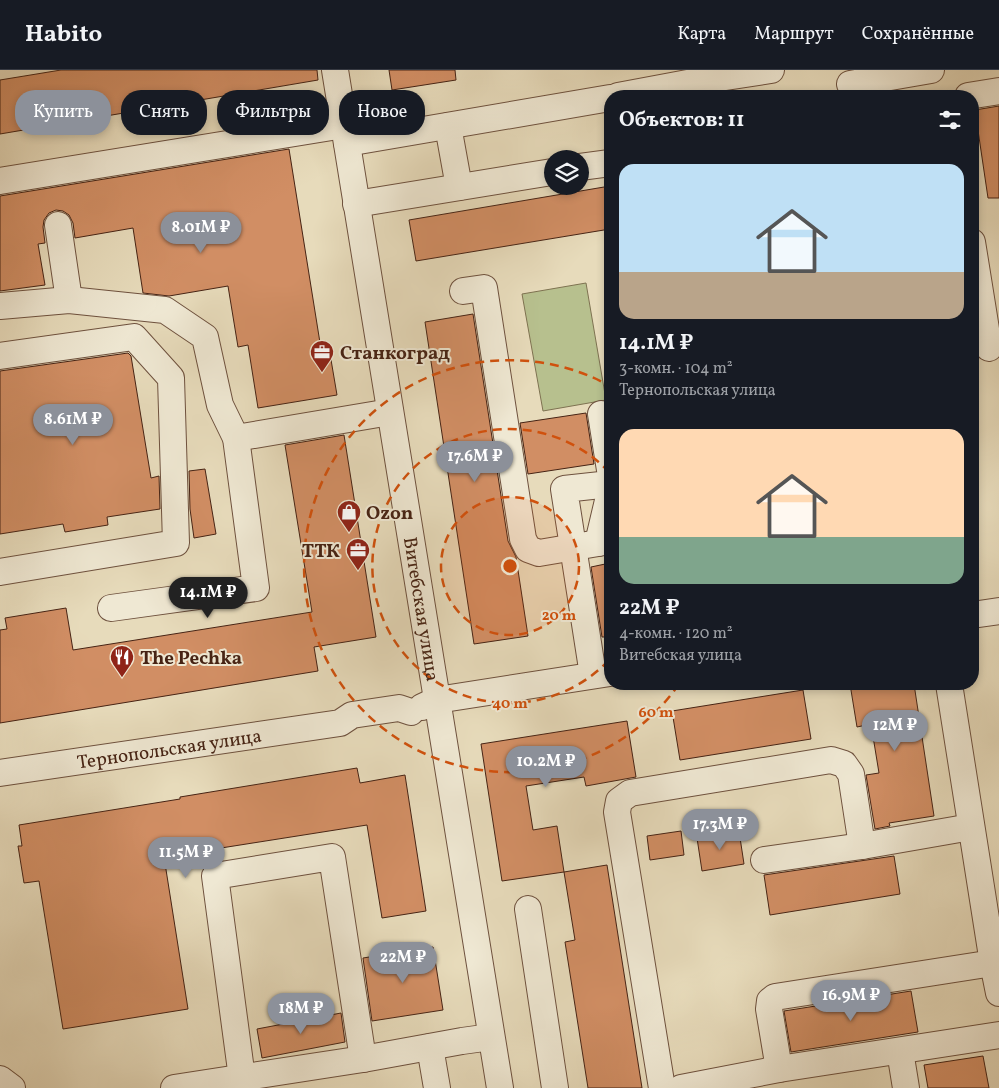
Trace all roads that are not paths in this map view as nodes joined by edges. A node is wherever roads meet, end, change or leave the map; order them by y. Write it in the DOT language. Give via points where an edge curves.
graph roads {
  1 [pos="335,70"];
  2 [pos="771,70"];
  3 [pos="931,70"];
  4 [pos="649,80"];
  5 [pos="850,83"];
  6 [pos="630,90"];
  7 [pos="999,91"];
  8 [pos="979,94"];
  9 [pos="339,96"];
  10 [pos="604,99"];
  11 [pos="448,126"];
  12 [pos="425,128"];
  13 [pos="339,135"];
  14 [pos="345,135"];
  15 [pos="604,163"];
  16 [pos="589,166"];
  17 [pos="544,173"];
  18 [pos="0,181"];
  19 [pos="459,187"];
  20 [pos="356,204"];
  21 [pos="58,225"];
  22 [pos="463,291"];
  23 [pos="979,291"];
  24 [pos="69,300"];
  25 [pos="0,306"];
  26 [pos="987,348"];
  27 [pos="0,356"];
  28 [pos="390,412"];
  29 [pos="601,414"];
  30 [pos="604,433"];
  31 [pos="236,438"];
  32 [pos="604,485"];
  33 [pos="604,542"];
  34 [pos="573,547"];
  35 [pos="0,572"];
  36 [pos="111,608"];
  37 [pos="999,611"];
  38 [pos="979,614"];
  39 [pos="601,674"];
  40 [pos="950,690"];
  41 [pos="437,700"];
  42 [pos="0,772"];
  43 [pos="972,827"];
  44 [pos="862,846"];
  45 [pos="764,860"];
  46 [pos="528,909"];
  47 [pos="993,962"];
  48 [pos="999,993"];
  49 [pos="999,1035"];
  50 [pos="491,1037"];
  51 [pos="430,1047"];
  52 [pos="900,1051"];
  53 [pos="363,1059"];
  54 [pos="779,1069"];
  55 [pos="0,1079"];
  56 [pos="235,1082"];
  57 [pos="12,1088"];
  58 [pos="174,1088"];
  59 [pos="437,1088"];
  60 [pos="500,1088"];
  61 [pos="555,1088"];
  62 [pos="662,1088"];
  63 [pos="681,1088"];
  64 [pos="906,1088"];
  1 -- 9 [label="street, Витебская улица"];
  2 -- 4 [label="street"];
  3 -- 5 [label="street"];
  4 -- 6 [label="street"];
  7 -- 8 [label="street"];
  10 -- 11 [label="street"];
  11 -- 12 [label="street"];
  11 -- 19 [label="street"];
  13 -- 18 [label="street"];
  14 -- 20 [label="street, Витебская улица"];
  15 -- 16 [label="street"];
  17 -- 19 [label="street"];
  19 -- 20 [label="street"];
  20 -- 28 [label="street, Витебская улица"];
  21 -- 24 [label="street"];
  22 -- 34 [label="street" via="484,288 523,539 528,549 539,553"];
  23 -- 26 [label="street"];
  24 -- 25 [label="street"];
  24 -- 31 [label="street" via="164,310 205,337 220,405"];
  27 -- 35 [label="street" via="134,337 171,378 176,543"];
  28 -- 31 [label="street"];
  28 -- 41 [label="street, Витебская улица"];
  29 -- 30 [label="street"];
  31 -- 36 [label="street" via="256,588"];
  32 -- 34 [label="street" via="564,489"];
  33 -- 34 [label="street"];
  34 -- 39 [label="street"];
  37 -- 38 [label="street"];
  39 -- 41 [label="street, Тернопольская улица"];
  40 -- 43 [label="street"];
  41 -- 42 [label="street, Тернопольская улица" via="412,712 401,722 390,724 355,729 340,723"];
  41 -- 50 [label="street, Витебская улица"];
  43 -- 44 [label="street"];
  43 -- 47 [label="street"];
  44 -- 45 [label="street"];
  44 -- 62 [label="street" via="851,774 844,764 831,760 630,792 619,801 617,812"];
  46 -- 61 [label="street"];
  47 -- 48 [label="street"];
  47 -- 54 [label="street" via="775,997 769,1008"];
  49 -- 52 [label="street"];
  50 -- 51 [label="street"];
  50 -- 60 [label="street, Витебская улица"];
  51 -- 53 [label="street"];
  51 -- 59 [label="street"];
  52 -- 54 [label="street"];
  52 -- 64 [label="street"];
  53 -- 56 [label="street"];
  53 -- 56 [label="street" via="332,857 215,876"];
  54 -- 63 [label="street"];
  55 -- 57 [label="street"];
  56 -- 58 [label="street"];
}
